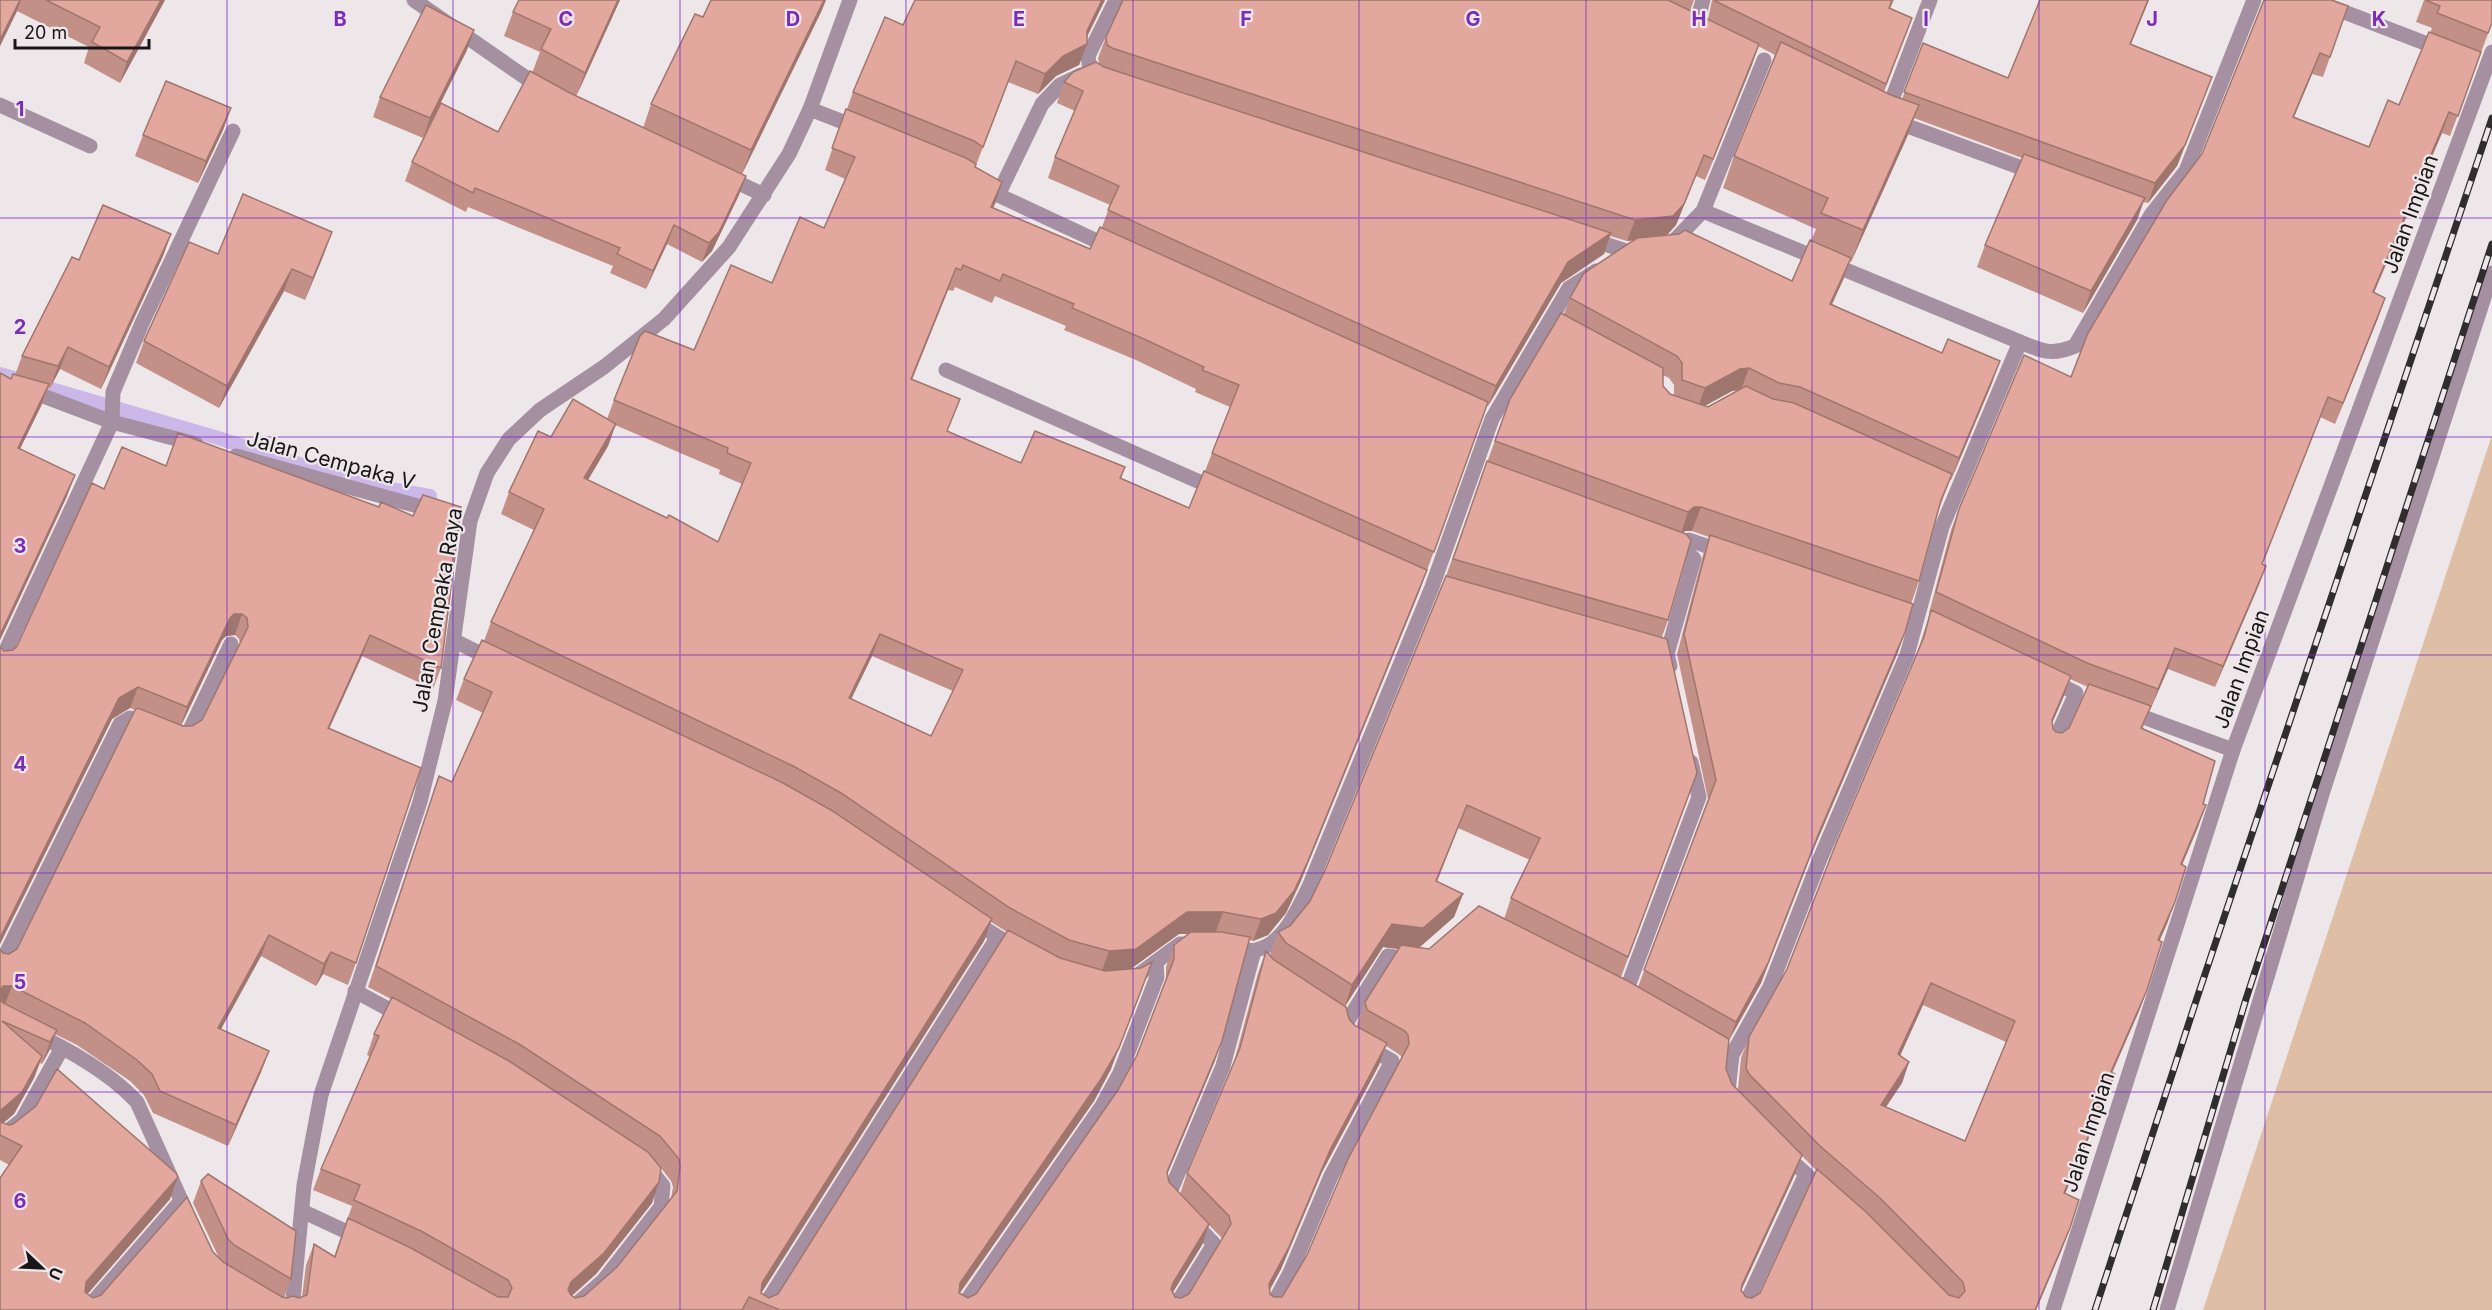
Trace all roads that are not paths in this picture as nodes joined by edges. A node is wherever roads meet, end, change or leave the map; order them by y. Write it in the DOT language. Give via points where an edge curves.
graph roads {
  1 [pos="414,0"];
  2 [pos="850,0"];
  3 [pos="1116,0"];
  4 [pos="1702,0"];
  5 [pos="1930,0"];
  6 [pos="2254,0"];
  7 [pos="2313,0"];
  8 [pos="1695,28"];
  9 [pos="2492,52"];
  10 [pos="1764,60"];
  11 [pos="2487,68"];
  12 [pos="1090,71"];
  13 [pos="1112,82"];
  14 [pos="558,98"];
  15 [pos="0,105"];
  16 [pos="810,108"];
  17 [pos="233,131"];
  18 [pos="875,135"];
  19 [pos="90,146"];
  20 [pos="715,172"];
  21 [pos="972,177"];
  22 [pos="2051,179"];
  23 [pos="764,195"];
  24 [pos="998,195"];
  25 [pos="1703,211"];
  26 [pos="1570,232"];
  27 [pos="1659,247"];
  28 [pos="1125,254"];
  29 [pos="2492,273"];
  30 [pos="1547,323"];
  31 [pos="1566,333"];
  32 [pos="2020,342"];
  33 [pos="946,370"];
  34 [pos="0,384"];
  35 [pos="112,412"];
  36 [pos="1229,495"];
  37 [pos="460,518"];
  38 [pos="1661,540"];
  39 [pos="1683,548"];
  40 [pos="1743,559"];
  41 [pos="455,641"];
  42 [pos="231,644"];
  43 [pos="0,663"];
  44 [pos="509,667"];
  45 [pos="2034,673"];
  46 [pos="1672,676"];
  47 [pos="2110,705"];
  48 [pos="1686,742"];
  49 [pos="2053,745"];
  50 [pos="2233,750"];
  51 [pos="960,913"];
  52 [pos="997,938"];
  53 [pos="1254,951"];
  54 [pos="1426,954"];
  55 [pos="1037,960"];
  56 [pos="1156,962"];
  57 [pos="0,966"];
  58 [pos="1266,966"];
  59 [pos="1121,981"];
  60 [pos="355,991"];
  61 [pos="1645,1005"];
  62 [pos="0,1016"];
  63 [pos="415,1024"];
  64 [pos="62,1048"];
  65 [pos="1739,1109"];
  66 [pos="0,1137"];
  67 [pos="1775,1145"];
  68 [pos="637,1159"];
  69 [pos="1806,1174"];
  70 [pos="1823,1189"];
  71 [pos="181,1201"];
  72 [pos="302,1211"];
  73 [pos="194,1229"];
  74 [pos="376,1246"];
  75 [pos="86,1310"];
  76 [pos="292,1310"];
  77 [pos="570,1310"];
  78 [pos="762,1310"];
  79 [pos="960,1310"];
  80 [pos="1173,1310"];
  81 [pos="1270,1310"];
  82 [pos="1743,1310"];
  83 [pos="2053,1310"];
  84 [pos="2167,1310"];
  1 -- 14 [label="street" via="530,83"];
  2 -- 16 [label="street, Jalan Cempaka Raya"];
  3 -- 12 [label="street" via="1088,56"];
  4 -- 8 [label="street"];
  5 -- 22 [label="street" via="1879,115"];
  6 -- 32 [label="street" via="2186,171 2145,213 2075,346 2050,353"];
  7 -- 11 [label="street"];
  9 -- 11 [label="street, Jalan Impian"];
  10 -- 25 [label="street"];
  11 -- 50 [label="street, Jalan Impian"];
  12 -- 13 [label="street"];
  12 -- 24 [label="street" via="1060,85 1042,104"];
  15 -- 19 [label="street"];
  16 -- 18 [label="street"];
  16 -- 23 [label="street, Jalan Cempaka Raya"];
  17 -- 35 [label="street" via="143,321 113,392"];
  20 -- 23 [label="street"];
  21 -- 24 [label="street"];
  23 -- 37 [label="street, Jalan Cempaka Raya" via="729,247 664,319 604,367 540,410 509,439"];
  24 -- 28 [label="street"];
  25 -- 27 [label="street" via="1670,246"];
  25 -- 32 [label="street"];
  26 -- 30 [label="street" via="1632,250 1569,288"];
  29 -- 84 [label="street" via="2322,794"];
  30 -- 31 [label="street"];
  30 -- 53 [label="street" via="1486,416 1480,473 1309,887 1294,918 1274,943"];
  32 -- 65 [label="street" via="1951,490 1907,655 1770,987 1727,1052 1728,1091"];
  33 -- 36 [label="street"];
  34 -- 35 [label="street, Jalan Cempaka V"];
  35 -- 37 [label="street, Jalan Cempaka V" via="213,449"];
  35 -- 43 [label="street"];
  37 -- 41 [label="street, Jalan Cempaka Raya"];
  38 -- 39 [label="street"];
  39 -- 40 [label="street" via="1689,540"];
  39 -- 46 [label="street" via="1694,559 1661,653"];
  41 -- 44 [label="street"];
  41 -- 60 [label="street, Jalan Cempaka Raya" via="420,802"];
  42 -- 57 [label="street" via="183,738 130,718 120,724"];
  45 -- 49 [label="street" via="2082,695"];
  47 -- 50 [label="street"];
  48 -- 61 [label="street" via="1698,797 1620,991"];
  50 -- 83 [label="street, Jalan Impian"];
  51 -- 52 [label="street"];
  52 -- 55 [label="street"];
  52 -- 78 [label="street"];
  53 -- 56 [label="street" via="1180,944"];
  53 -- 58 [label="street"];
  53 -- 80 [label="street" via="1223,1066 1168,1197 1214,1244"];
  54 -- 81 [label="street" via="1418,961 1388,956 1342,1018 1351,1038 1392,1061 1330,1176 1290,1273"];
  56 -- 59 [label="street" via="1132,980"];
  56 -- 79 [label="street" via="1157,977 1120,1073 1102,1106"];
  60 -- 63 [label="street"];
  60 -- 72 [label="street, Jalan Cempaka Raya" via="321,1095 303,1185"];
  62 -- 64 [label="street"];
  64 -- 66 [label="street" via="22,1120"];
  64 -- 71 [label="street" via="124,1088 137,1102"];
  67 -- 69 [label="street"];
  68 -- 77 [label="street" via="663,1186 661,1207 603,1281"];
  69 -- 70 [label="street"];
  69 -- 82 [label="street"];
  71 -- 73 [label="street"];
  71 -- 75 [label="street"];
  72 -- 74 [label="street"];
  72 -- 76 [label="street, Jalan Cempaka Raya"];
}
